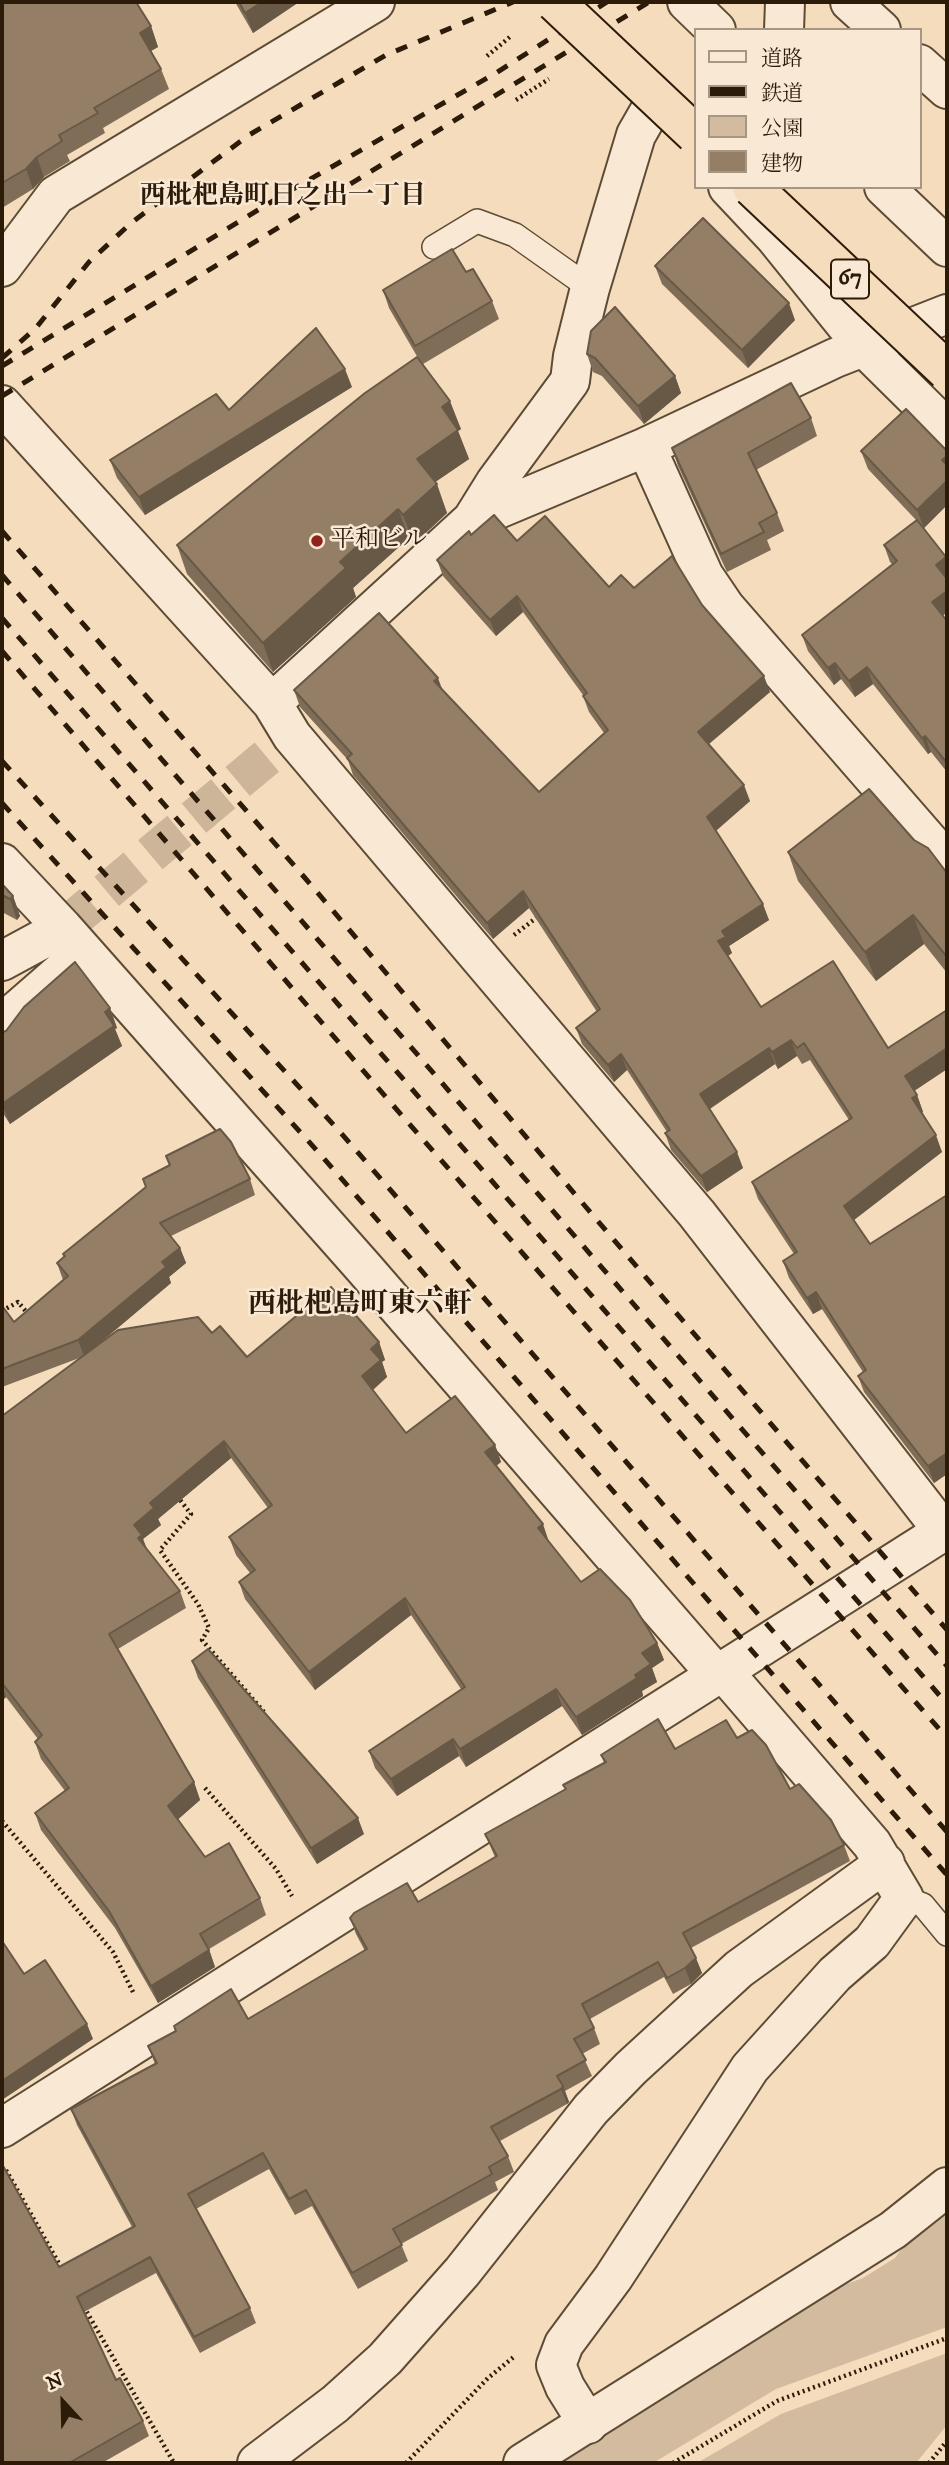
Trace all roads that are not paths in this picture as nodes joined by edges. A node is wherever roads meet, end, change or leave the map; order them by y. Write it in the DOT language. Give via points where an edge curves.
graph roads {
  1 [pos="375,2"];
  2 [pos="538,2"];
  3 [pos="555,2"];
  4 [pos="687,2"];
  5 [pos="785,2"];
  6 [pos="850,2"];
  7 [pos="714,28"];
  8 [pos="784,28"];
  9 [pos="879,28"];
  10 [pos="921,66"];
  11 [pos="947,89"];
  12 [pos="652,107"];
  13 [pos="694,133"];
  14 [pos="694,152"];
  15 [pos="730,189"];
  16 [pos="754,189"];
  17 [pos="886,189"];
  18 [pos="434,247"];
  19 [pos="947,247"];
  20 [pos="2,267"];
  21 [pos="590,288"];
  22 [pos="947,314"];
  23 [pos="863,346"];
  24 [pos="947,371"];
  25 [pos="2,405"];
  26 [pos="947,429"];
  27 [pos="646,447"];
  28 [pos="472,520"];
  29 [pos="272,703"];
  30 [pos="947,850"];
  31 [pos="2,863"];
  32 [pos="73,940"];
  33 [pos="2,961"];
  34 [pos="2,1033"];
  35 [pos="945,1530"];
  36 [pos="719,1672"];
  37 [pos="884,1863"];
  38 [pos="904,1898"];
  39 [pos="947,1934"];
  40 [pos="2,2128"];
  41 [pos="947,2187"];
  42 [pos="588,2424"];
  43 [pos="257,2463"];
  44 [pos="523,2463"];
  1 -- 20 [label="street" via="56,195"];
  2 -- 12 [label="street"];
  3 -- 13 [label="main road, bridge"];
  4 -- 7 [label="street"];
  5 -- 8 [label="street"];
  6 -- 9 [label="street"];
  10 -- 11 [label="street"];
  12 -- 14 [label="street"];
  12 -- 21 [label="street" via="636,135"];
  15 -- 23 [label="street"];
  16 -- 24 [label="main road, 67, bridge"];
  17 -- 19 [label="street"];
  18 -- 21 [label="lane" via="477,221 514,235"];
  21 -- 28 [label="street" via="570,382"];
  22 -- 23 [label="street"];
  23 -- 26 [label="street"];
  23 -- 27 [label="street"];
  25 -- 29 [label="street"];
  27 -- 28 [label="street"];
  27 -- 30 [label="street" via="704,576 725,607 941,855"];
  28 -- 29 [label="street"];
  29 -- 35 [label="street" via="292,736 696,1214"];
  31 -- 32 [label="street"];
  32 -- 33 [label="street"];
  32 -- 34 [label="street"];
  32 -- 36 [label="street"];
  35 -- 36 [label="street"];
  36 -- 37 [label="street"];
  36 -- 40 [label="street"];
  37 -- 38 [label="street"];
  37 -- 43 [label="street" via="739,1969 631,2068 591,2109 462,2272 385,2360"];
  38 -- 39 [label="lane" via="923,1905"];
  38 -- 42 [label="street" via="872,1942 835,1973 750,2068 564,2344 556,2365"];
  41 -- 42 [label="street" via="892,2230"];
  42 -- 44 [label="street"];
}
